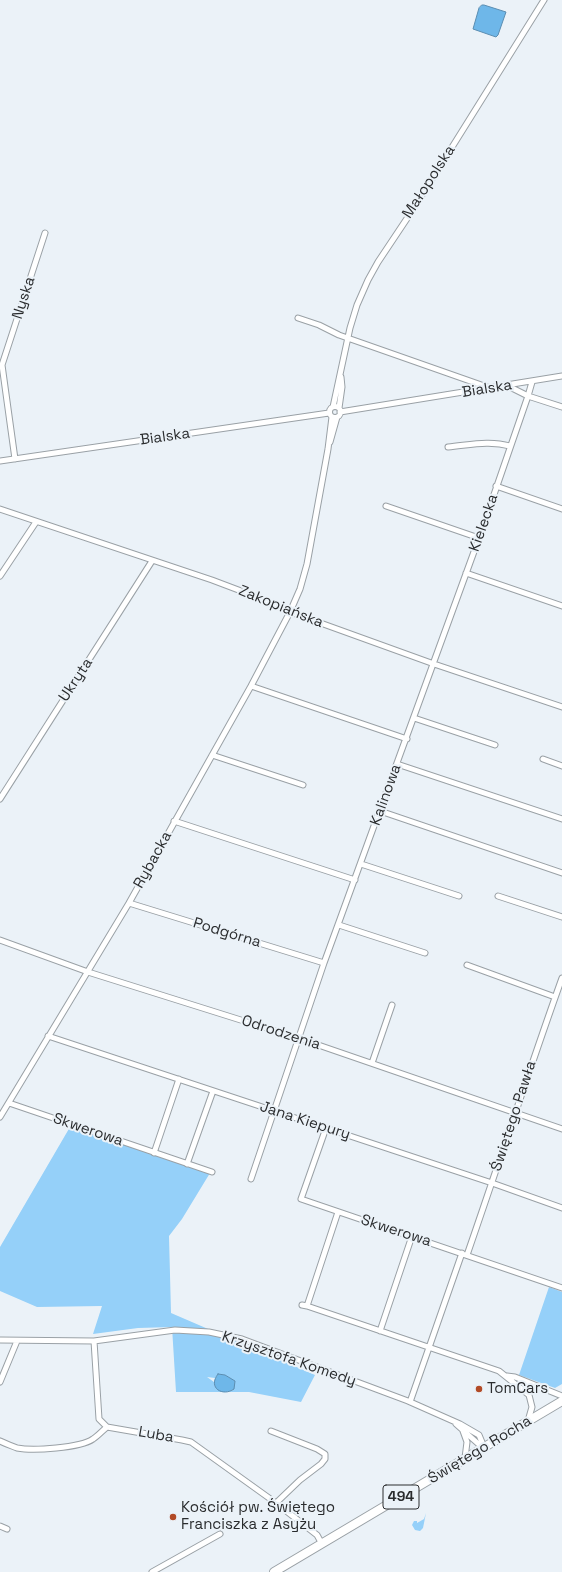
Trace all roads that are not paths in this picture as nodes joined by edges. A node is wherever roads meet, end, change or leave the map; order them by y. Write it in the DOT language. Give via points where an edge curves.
graph roads {
  1 [pos="544,0"];
  2 [pos="45,233"];
  3 [pos="298,318"];
  4 [pos="348,338"];
  5 [pos="562,376"];
  6 [pos="532,382"];
  7 [pos="507,386"];
  8 [pos="491,388"];
  9 [pos="528,396"];
  10 [pos="562,407"];
  11 [pos="337,409"];
  12 [pos="333,415"];
  13 [pos="510,446"];
  14 [pos="448,447"];
  15 [pos="14,458"];
  16 [pos="0,461"];
  17 [pos="496,486"];
  18 [pos="386,506"];
  19 [pos="0,509"];
  20 [pos="562,509"];
  21 [pos="36,522"];
  22 [pos="479,538"];
  23 [pos="152,561"];
  24 [pos="466,573"];
  25 [pos="0,576"];
  26 [pos="562,606"];
  27 [pos="290,612"];
  28 [pos="434,664"];
  29 [pos="251,686"];
  30 [pos="562,707"];
  31 [pos="414,718"];
  32 [pos="407,739"];
  33 [pos="495,745"];
  34 [pos="212,755"];
  35 [pos="543,759"];
  36 [pos="398,764"];
  37 [pos="562,766"];
  38 [pos="303,785"];
  39 [pos="0,799"];
  40 [pos="380,811"];
  41 [pos="562,819"];
  42 [pos="174,821"];
  43 [pos="361,864"];
  44 [pos="562,873"];
  45 [pos="355,880"];
  46 [pos="459,896"];
  47 [pos="498,896"];
  48 [pos="129,903"];
  49 [pos="562,917"];
  50 [pos="338,925"];
  51 [pos="0,940"];
  52 [pos="425,952"];
  53 [pos="324,963"];
  54 [pos="466,966"];
  55 [pos="88,972"];
  56 [pos="562,979"];
  57 [pos="555,997"];
  58 [pos="392,1005"];
  59 [pos="48,1036"];
  60 [pos="298,1038"];
  61 [pos="372,1063"];
  62 [pos="179,1080"];
  63 [pos="213,1091"];
  64 [pos="9,1103"];
  65 [pos="274,1111"];
  66 [pos="514,1112"];
  67 [pos="0,1117"];
  68 [pos="326,1128"];
  69 [pos="562,1129"];
  70 [pos="154,1153"];
  71 [pos="187,1164"];
  72 [pos="212,1172"];
  73 [pos="251,1179"];
  74 [pos="492,1183"];
  75 [pos="562,1208"];
  76 [pos="338,1212"];
  77 [pos="412,1236"];
  78 [pos="464,1254"];
  79 [pos="562,1288"];
  80 [pos="380,1331"];
  81 [pos="0,1340"];
  82 [pos="94,1340"];
  83 [pos="17,1341"];
  84 [pos="430,1348"];
  85 [pos="506,1376"];
  86 [pos="0,1382"];
  87 [pos="562,1396"];
  88 [pos="562,1401"];
  89 [pos="410,1402"];
  90 [pos="452,1420"];
  91 [pos="528,1421"];
  92 [pos="107,1427"];
  93 [pos="462,1429"];
  94 [pos="271,1431"];
  95 [pos="479,1435"];
  96 [pos="494,1441"];
  97 [pos="0,1442"];
  98 [pos="484,1448"];
  99 [pos="464,1459"];
  100 [pos="276,1503"];
  101 [pos="0,1526"];
  102 [pos="7,1529"];
  103 [pos="220,1534"];
  104 [pos="322,1544"];
  105 [pos="152,1572"];
  106 [pos="274,1572"];
  1 -- 4 [label="street, Małopolska" via="378,262 357,305"];
  2 -- 15 [label="street, Nyska" via="2,366"];
  3 -- 4 [label="street"];
  4 -- 8 [label="street"];
  4 -- 11 [label="street, Małopolska" via="336,393"];
  5 -- 6 [label="street, Bialska"];
  6 -- 7 [label="street, Bialska"];
  6 -- 9 [label="street, Kielecka"];
  7 -- 8 [label="street, Bialska"];
  7 -- 9 [label="street"];
  8 -- 11 [label="street, Bialska"];
  9 -- 10 [label="street"];
  9 -- 13 [label="street, Kielecka"];
  11 -- 12 [label="street"];
  11 -- 12 [label="street" via="330,410"];
  12 -- 15 [label="street, Bialska"];
  12 -- 27 [label="street" via="307,564"];
  13 -- 14 [label="street" via="488,442"];
  13 -- 17 [label="street, Kielecka"];
  15 -- 16 [label="street, Bialska"];
  17 -- 20 [label="street"];
  17 -- 22 [label="street, Kielecka"];
  18 -- 22 [label="street"];
  19 -- 21 [label="street, Zakopiańska"];
  21 -- 23 [label="street, Zakopiańska"];
  21 -- 25 [label="street"];
  22 -- 24 [label="street, Kielecka"];
  23 -- 27 [label="street, Zakopiańska" via="212,580"];
  23 -- 39 [label="street, Ukryta"];
  24 -- 26 [label="street"];
  24 -- 28 [label="street, Kielecka"];
  27 -- 28 [label="street, Zakopiańska"];
  27 -- 29 [label="street, Rybacka"];
  28 -- 30 [label="street, Zakopiańska"];
  28 -- 31 [label="street, Kalinowa"];
  29 -- 32 [label="street"];
  29 -- 34 [label="street, Rybacka"];
  31 -- 32 [label="street, Kalinowa"];
  31 -- 33 [label="street"];
  32 -- 36 [label="street, Kalinowa"];
  34 -- 38 [label="street"];
  34 -- 42 [label="street, Rybacka"];
  35 -- 37 [label="street"];
  36 -- 40 [label="street, Kalinowa"];
  36 -- 41 [label="street"];
  40 -- 43 [label="street, Kalinowa"];
  40 -- 44 [label="street"];
  42 -- 45 [label="street"];
  42 -- 48 [label="street, Rybacka"];
  43 -- 45 [label="street, Kalinowa"];
  43 -- 46 [label="street"];
  45 -- 50 [label="street, Kalinowa"];
  47 -- 49 [label="street"];
  48 -- 53 [label="street, Podgórna"];
  48 -- 55 [label="street, Rybacka"];
  50 -- 52 [label="street"];
  50 -- 53 [label="street, Kalinowa"];
  51 -- 55 [label="street, Odrodzenia"];
  53 -- 60 [label="street, Kalinowa"];
  54 -- 57 [label="street"];
  55 -- 59 [label="street, Rybacka"];
  55 -- 60 [label="street, Odrodzenia"];
  56 -- 57 [label="street, Świętego Pawła"];
  57 -- 66 [label="street, Świętego Pawła"];
  58 -- 61 [label="street"];
  59 -- 62 [label="street, Jana Kiepury"];
  59 -- 64 [label="street, Rybacka"];
  60 -- 61 [label="street, Odrodzenia"];
  60 -- 65 [label="street, Kalinowa"];
  61 -- 66 [label="street, Odrodzenia"];
  62 -- 63 [label="street, Jana Kiepury"];
  62 -- 70 [label="street"];
  63 -- 65 [label="street, Jana Kiepury"];
  63 -- 71 [label="street"];
  64 -- 67 [label="street, Rybacka"];
  64 -- 70 [label="street, Skwerowa"];
  65 -- 68 [label="street, Jana Kiepury"];
  65 -- 73 [label="street, Kalinowa"];
  66 -- 69 [label="street, Odrodzenia"];
  66 -- 74 [label="street, Świętego Pawła"];
  68 -- 74 [label="street, Jana Kiepury"];
  68 -- 76 [label="street, Skwerowa" via="301,1199"];
  70 -- 71 [label="street, Skwerowa"];
  71 -- 72 [label="street, Skwerowa"];
  74 -- 75 [label="street, Jana Kiepury"];
  74 -- 78 [label="street, Świętego Pawła"];
  76 -- 77 [label="street, Skwerowa"];
  76 -- 80 [label="street" via="304,1306"];
  77 -- 78 [label="street, Skwerowa"];
  77 -- 80 [label="street"];
  78 -- 79 [label="street, Skwerowa"];
  78 -- 84 [label="street, Świętego Pawła"];
  80 -- 84 [label="street"];
  81 -- 83 [label="street, Krzysztofa Komedy"];
  82 -- 83 [label="street, Krzysztofa Komedy"];
  82 -- 89 [label="street, Krzysztofa Komedy" via="175,1330 227,1335"];
  82 -- 92 [label="street" via="99,1419"];
  83 -- 86 [label="street"];
  84 -- 85 [label="street"];
  84 -- 89 [label="street, Świętego Pawła"];
  85 -- 87 [label="street"];
  85 -- 91 [label="street" via="529,1395 532,1407"];
  88 -- 91 [label="main road, Świętego Rocha / 494"];
  89 -- 90 [label="street, Krzysztofa Komedy"];
  90 -- 93 [label="street, Krzysztofa Komedy"];
  90 -- 95 [label="street, Krzysztofa Komedy"];
  91 -- 96 [label="main road, Świętego Rocha / 494"];
  92 -- 97 [label="street" via="93,1440 79,1445 17,1448"];
  92 -- 100 [label="street, Luba" via="191,1442"];
  93 -- 98 [label="street, Krzysztofa Komedy"];
  93 -- 99 [label="street" via="467,1442"];
  94 -- 100 [label="street" via="325,1454 321,1464"];
  95 -- 96 [label="street, Krzysztofa Komedy"];
  95 -- 98 [label="street"];
  96 -- 98 [label="main road, Świętego Rocha / 494"];
  98 -- 99 [label="main road, Świętego Rocha / 494"];
  99 -- 104 [label="main road, Świętego Rocha / 494"];
  100 -- 104 [label="street, Luba" via="317,1535"];
  101 -- 102 [label="street"];
  103 -- 105 [label="street"];
  104 -- 106 [label="main road, Świętego Rocha / 494"];
}
